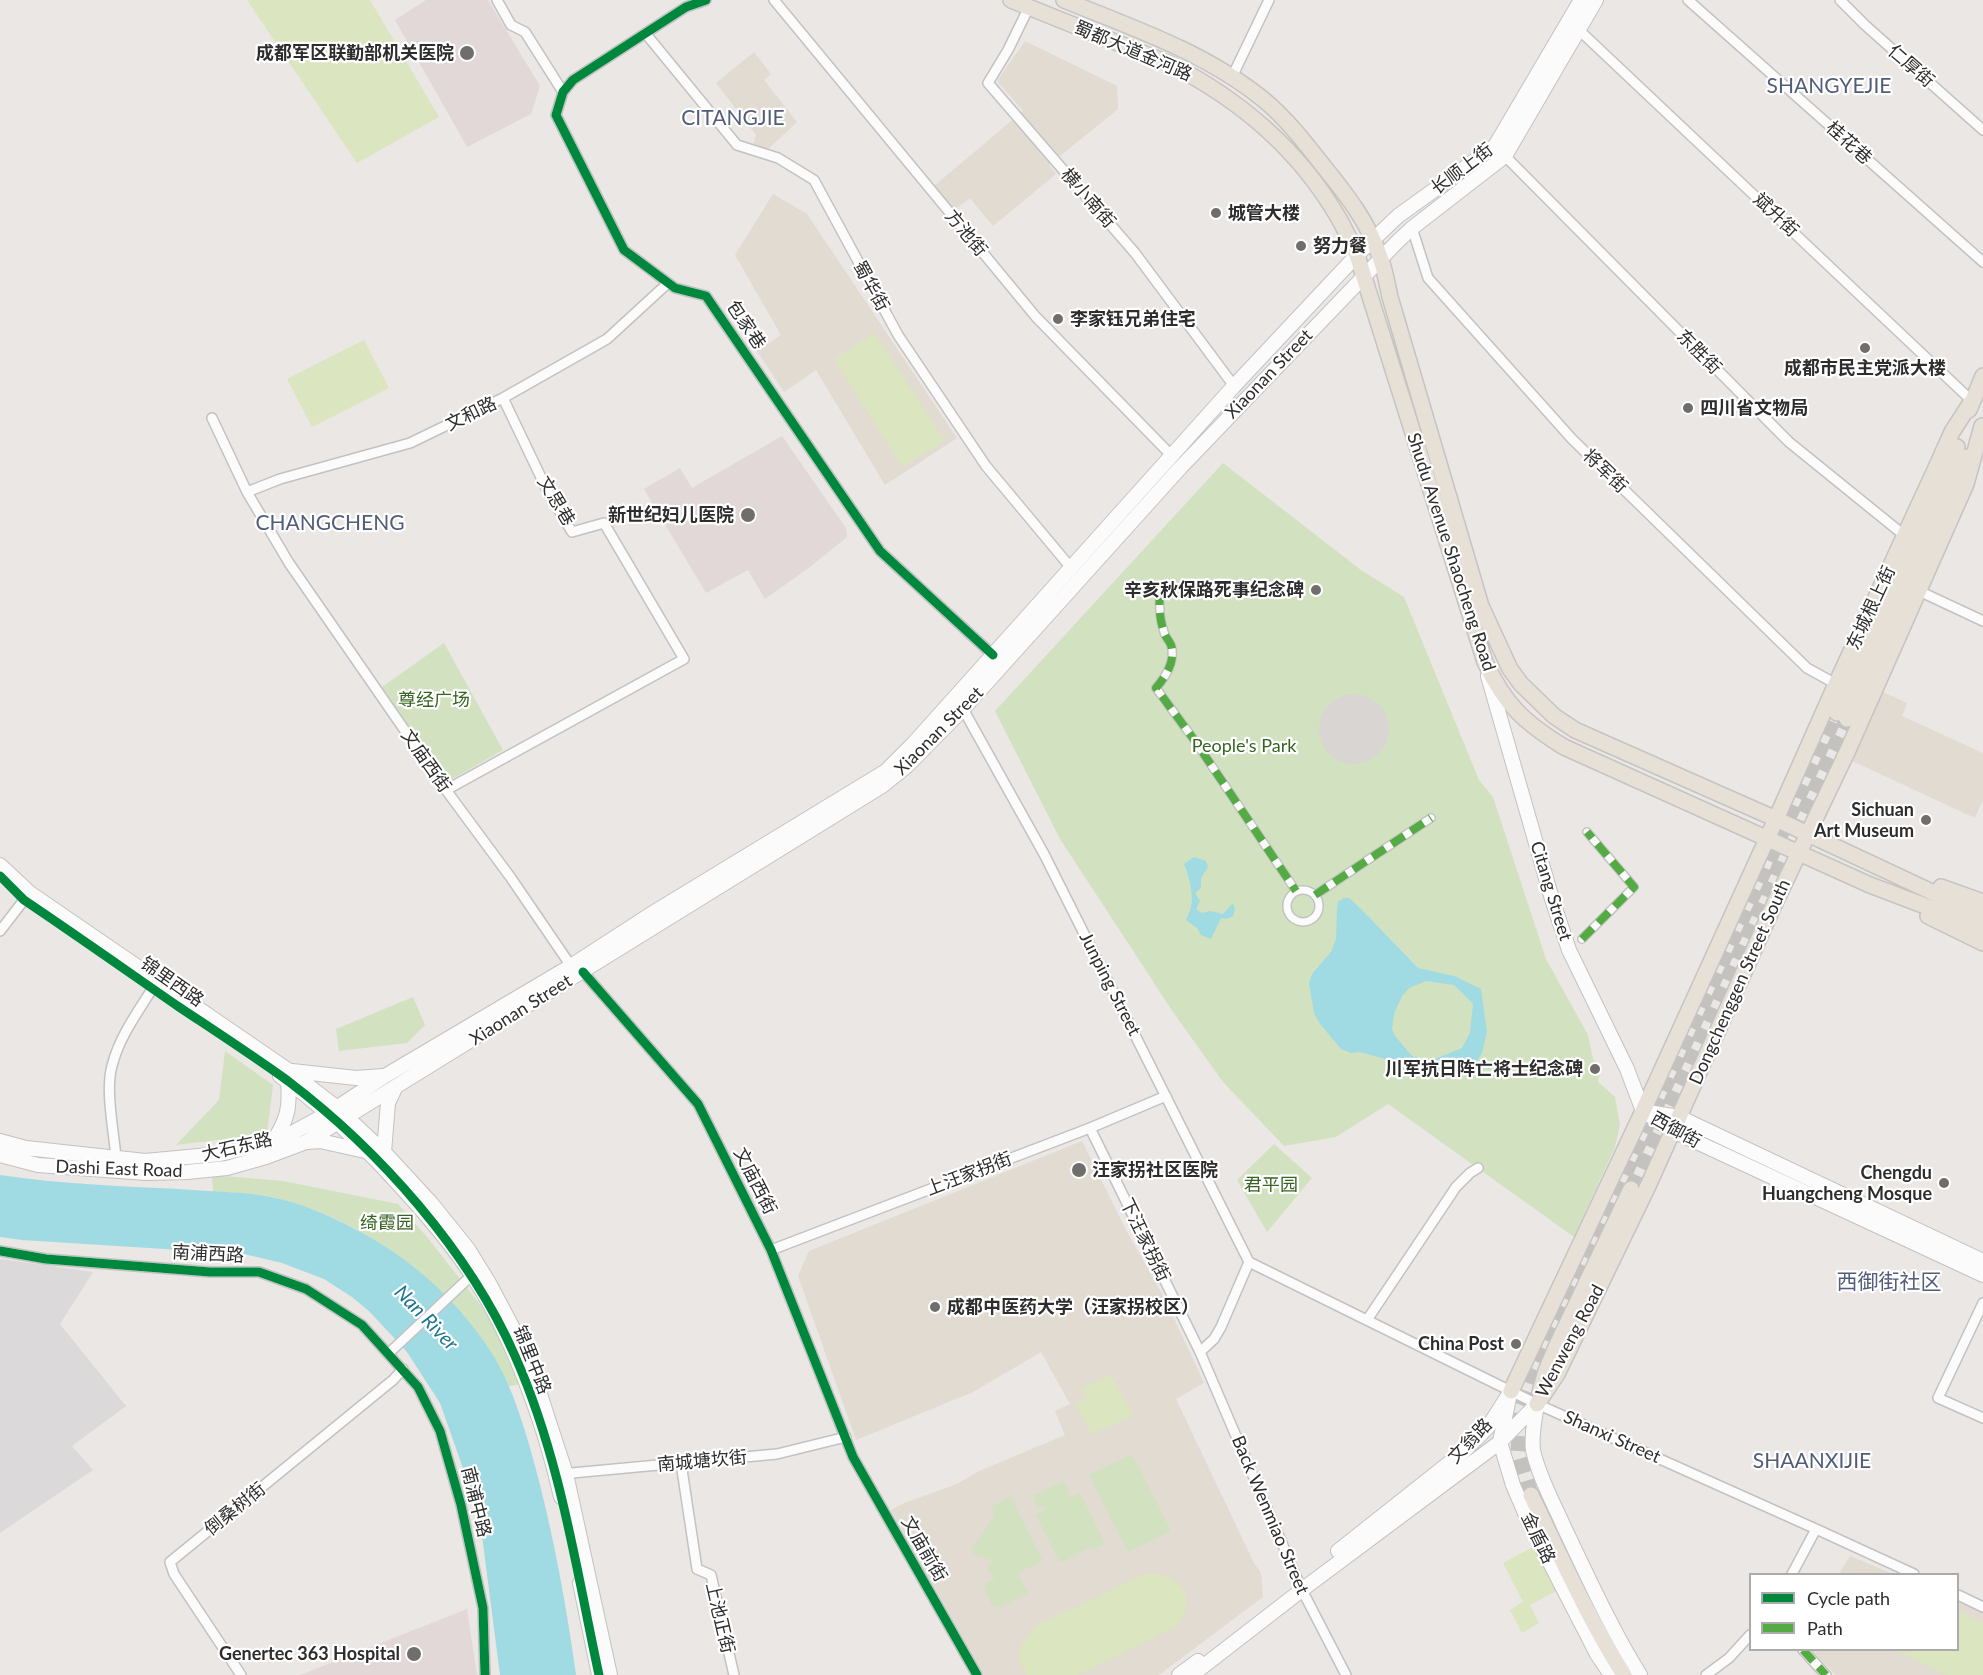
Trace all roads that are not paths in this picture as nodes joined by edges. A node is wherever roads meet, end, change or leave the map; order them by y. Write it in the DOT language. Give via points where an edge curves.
graph roads {
  1 [pos="497,0"];
  2 [pos="706,0"];
  3 [pos="774,0"];
  4 [pos="1011,0"];
  5 [pos="1064,0"];
  6 [pos="1269,0"];
  7 [pos="1581,0"];
  8 [pos="1596,0"];
  9 [pos="1688,0"];
  10 [pos="1840,0"];
  11 [pos="683,4"];
  12 [pos="1029,8"];
  13 [pos="1579,30"];
  14 [pos="646,33"];
  15 [pos="1232,76"];
  16 [pos="563,92"];
  17 [pos="1983,129"];
  18 [pos="1505,156"];
  19 [pos="1412,228"];
  20 [pos="1373,238"];
  21 [pos="1357,255"];
  22 [pos="1381,259"];
  23 [pos="1983,262"];
  24 [pos="1364,276"];
  25 [pos="668,283"];
  26 [pos="1983,376"];
  27 [pos="1234,386"];
  28 [pos="503,398"];
  29 [pos="1972,401"];
  30 [pos="212,417"];
  31 [pos="1982,424"];
  32 [pos="1171,455"];
  33 [pos="247,492"];
  34 [pos="1905,536"];
  35 [pos="1072,569"];
  36 [pos="1160,590"];
  37 [pos="1919,591"];
  38 [pos="1983,621"];
  39 [pos="993,655"];
  40 [pos="1485,662"];
  41 [pos="1836,684"];
  42 [pos="963,709"];
  43 [pos="446,790"];
  44 [pos="1431,818"];
  45 [pos="1776,819"];
  46 [pos="1587,832"];
  47 [pos="1808,833"];
  48 [pos="1766,839"];
  49 [pos="1800,854"];
  50 [pos="0,865"];
  51 [pos="1879,866"];
  52 [pos="0,876"];
  53 [pos="1870,885"];
  54 [pos="1296,891"];
  55 [pos="1315,895"];
  56 [pos="24,900"];
  57 [pos="1983,902"];
  58 [pos="1983,916"];
  59 [pos="0,930"];
  60 [pos="1983,930"];
  61 [pos="1581,939"];
  62 [pos="1983,943"];
  63 [pos="577,969"];
  64 [pos="155,985"];
  65 [pos="288,1076"];
  66 [pos="386,1076"];
  67 [pos="395,1088"];
  68 [pos="1166,1096"];
  69 [pos="332,1110"];
  70 [pos="1643,1111"];
  71 [pos="343,1120"];
  72 [pos="1676,1124"];
  73 [pos="1090,1128"];
  74 [pos="274,1140"];
  75 [pos="0,1141"];
  76 [pos="306,1142"];
  77 [pos="367,1151"];
  78 [pos="384,1152"];
  79 [pos="0,1155"];
  80 [pos="116,1158"];
  81 [pos="1478,1168"];
  82 [pos="1631,1188"];
  83 [pos="771,1250"];
  84 [pos="0,1251"];
  85 [pos="1983,1261"];
  86 [pos="1249,1262"];
  87 [pos="472,1275"];
  88 [pos="1983,1275"];
  89 [pos="1983,1303"];
  90 [pos="1367,1320"];
  91 [pos="1200,1352"];
  92 [pos="389,1353"];
  93 [pos="402,1369"];
  94 [pos="1511,1390"];
  95 [pos="1537,1404"];
  96 [pos="1983,1418"];
  97 [pos="846,1437"];
  98 [pos="1500,1442"];
  99 [pos="681,1463"];
  100 [pos="561,1474"];
  101 [pos="1531,1494"];
  102 [pos="1816,1529"];
  103 [pos="1793,1573"];
  104 [pos="1910,1573"];
  105 [pos="1301,1586"];
  106 [pos="1959,1595"];
  107 [pos="1983,1607"];
  108 [pos="1749,1636"];
  109 [pos="1804,1651"];
  110 [pos="242,1675"];
  111 [pos="485,1675"];
  112 [pos="599,1675"];
  113 [pos="610,1675"];
  114 [pos="734,1675"];
  115 [pos="977,1675"];
  116 [pos="1179,1675"];
  117 [pos="1192,1675"];
  118 [pos="1346,1675"];
  119 [pos="1611,1675"];
  120 [pos="1624,1675"];
  121 [pos="1640,1675"];
  122 [pos="1706,1675"];
  123 [pos="1826,1675"];
  1 -- 16 [label="street" via="511,25 525,32"];
  2 -- 11 [label="street"];
  3 -- 32 [label="street, 方池街" via="1036,317"];
  4 -- 12 [label="main road, 蜀都大道金河路"];
  5 -- 15 [label="main road, 蜀都大道金河路" via="1185,50"];
  6 -- 15 [label="street"];
  7 -- 20 [label="main road, 长顺上街" via="1495,146"];
  8 -- 13 [label="main road, 长顺上街"];
  9 -- 23 [label="street, 桂花巷"];
  10 -- 17 [label="street, 仁厚街"];
  11 -- 14 [label="street"];
  12 -- 21 [label="main road, 蜀都大道金河路" via="1170,64 1224,96 1282,143 1302,165 1338,217"];
  12 -- 27 [label="street, 横小南街" via="988,83 1135,253"];
  13 -- 18 [label="main road, 长顺上街"];
  13 -- 29 [label="street, 斌升街"];
  14 -- 16 [label="street" via="573,80"];
  14 -- 35 [label="street, 蜀华街" via="737,145 778,158 814,180 898,335 986,465"];
  15 -- 20 [label="main road, 蜀都大道金河路" via="1265,101 1300,136 1345,193"];
  16 -- 25 [label="street, 包家巷" via="556,115 624,250"];
  18 -- 19 [label="main road, 长顺上街"];
  18 -- 34 [label="street, 东胜街" via="1789,442"];
  19 -- 22 [label="main road, 长顺上街"];
  19 -- 41 [label="street, 将军街" via="1428,278 1572,439 1807,668"];
  20 -- 21 [label="main road, 长顺上街"];
  20 -- 22 [label="main road, 蜀都大道金河路"];
  21 -- 24 [label="main road, Shudu Avenue Shaocheng Road"];
  21 -- 27 [label="main road, Xiaonan Street"];
  22 -- 24 [label="main road, Xiaonan Street"];
  22 -- 45 [label="main road, Shudu Avenue Shaocheng Road" via="1481,606 1510,669 1535,699 1575,730"];
  24 -- 40 [label="main road, Shudu Avenue Shaocheng Road"];
  24 -- 42 [label="main road, Xiaonan Street" via="1180,468"];
  25 -- 28 [label="street, 文和路" via="607,339"];
  25 -- 39 [label="street, 包家巷" via="706,296 880,551"];
  26 -- 29 [label="main road, 东城根上街"];
  27 -- 32 [label="main road, Xiaonan Street"];
  28 -- 33 [label="street, 文和路" via="410,443"];
  28 -- 43 [label="street, 文思巷" via="548,492 572,532 604,523 684,659"];
  29 -- 31 [label="main road, 东城根上街" via="1959,443 1842,716"];
  29 -- 34 [label="main road, 东城根上街" via="1952,432"];
  30 -- 33 [label="street, 文庙西街"];
  31 -- 37 [label="main road, 东城根上街" via="1966,484"];
  32 -- 35 [label="main road, Xiaonan Street"];
  33 -- 43 [label="street, 文庙西街" via="289,563"];
  34 -- 41 [label="main road, 东城根上街"];
  35 -- 39 [label="main road, Xiaonan Street"];
  36 -- 54 [label="street" via="1159,609 1171,645 1171,660 1166,676 1156,688"];
  37 -- 38 [label="street"];
  37 -- 47 [label="main road, 东城根上街"];
  39 -- 63 [label="main road, Xiaonan Street" via="885,771 656,911"];
  40 -- 48 [label="main road, Shudu Avenue Shaocheng Road" via="1513,709 1564,747"];
  40 -- 70 [label="main road, Citang Street" via="1566,940"];
  41 -- 45 [label="main road, 东城根上街"];
  42 -- 63 [label="main road, Xiaonan Street" via="909,765 882,786"];
  42 -- 68 [label="street, Junping Street" via="1044,854"];
  43 -- 63 [label="street, 文庙西街"];
  44 -- 55 [label="street"];
  45 -- 47 [label="main road, Shudu Avenue Shaocheng Road"];
  45 -- 48 [label="main road, Dongchenggen Street South"];
  46 -- 61 [label="street" via="1634,887"];
  47 -- 49 [label="main road, Dongchenggen Street South"];
  47 -- 51 [label="main road, Shudu Avenue Shaocheng Road"];
  48 -- 49 [label="main road, Shudu Avenue Shaocheng Road"];
  48 -- 70 [label="main road, Dongchenggen Street South"];
  49 -- 53 [label="main road, Shudu Avenue Shaocheng Road"];
  49 -- 72 [label="main road, Dongchenggen Street South"];
  50 -- 64 [label="main road, 锦里西路" via="30,893"];
  51 -- 57 [label="main road"];
  51 -- 58 [label="main road"];
  52 -- 56 [label="main road, 锦里西路"];
  53 -- 60 [label="main road"];
  53 -- 62 [label="main road"];
  54 -- 55 [label="street" via="1306,890"];
  54 -- 55 [label="street" via="1288,899 1287,909 1292,918 1302,922 1316,916 1319,905"];
  56 -- 59 [label="street"];
  56 -- 64 [label="main road, 锦里西路"];
  63 -- 66 [label="main road, Xiaonan Street"];
  63 -- 67 [label="main road, Xiaonan Street"];
  63 -- 83 [label="street, 文庙西街" via="698,1104"];
  64 -- 65 [label="main road, 锦里西路"];
  64 -- 80 [label="street" via="122,1038 111,1067"];
  65 -- 66 [label="main road"];
  65 -- 69 [label="main road, 锦里西路"];
  65 -- 74 [label="main road" via="290,1102"];
  66 -- 69 [label="main road, Xiaonan Street"];
  67 -- 71 [label="main road, Xiaonan Street"];
  67 -- 78 [label="main road" via="388,1103"];
  68 -- 73 [label="street, 上汪家拐街"];
  68 -- 86 [label="street, Junping Street"];
  69 -- 71 [label="main road, 锦里中路"];
  69 -- 74 [label="main road, 大石东路"];
  70 -- 72 [label="main road, 西御街"];
  70 -- 94 [label="main road, 文翁路"];
  71 -- 76 [label="main road, Dashi East Road"];
  71 -- 77 [label="main road, 锦里中路"];
  71 -- 78 [label="main road, 锦里中路"];
  72 -- 85 [label="main road, 西御街"];
  72 -- 88 [label="main road, 西御街"];
  72 -- 95 [label="main road, Wenweng Road" via="1557,1374"];
  73 -- 83 [label="street, 上汪家拐街"];
  73 -- 91 [label="street, 下汪家拐街"];
  74 -- 80 [label="main road, 大石东路" via="191,1158"];
  75 -- 80 [label="main road, 大石东路" via="26,1148"];
  76 -- 77 [label="main road" via="320,1141"];
  76 -- 79 [label="main road, Dashi East Road" via="227,1168 188,1172 38,1165"];
  77 -- 87 [label="main road, 锦里中路" via="439,1230"];
  78 -- 100 [label="main road, 锦里中路" via="468,1249 489,1283 535,1379"];
  81 -- 90 [label="street" via="1456,1187"];
  82 -- 95 [label="main road, Wenweng Road" via="1556,1347"];
  83 -- 97 [label="street, 文庙西街"];
  84 -- 92 [label="street, 南浦西路" via="46,1259 259,1272 306,1289 362,1325"];
  86 -- 90 [label="street, Shanxi Street"];
  86 -- 91 [label="street" via="1221,1327"];
  87 -- 92 [label="street"];
  87 -- 100 [label="main road, 锦里中路" via="515,1356"];
  89 -- 96 [label="street" via="1938,1398"];
  90 -- 94 [label="street, Shanxi Street"];
  91 -- 105 [label="street, Back Wenmiao Street"];
  92 -- 93 [label="street, 南浦中路"];
  93 -- 110 [label="street, 倒桑树街" via="170,1562 174,1574"];
  93 -- 111 [label="street, 南浦中路" via="418,1387 440,1431 461,1505 483,1608"];
  94 -- 95 [label="street, Shanxi Street"];
  94 -- 98 [label="main road, 金盾路"];
  94 -- 105 [label="main road, 文翁路" via="1488,1427 1463,1452"];
  95 -- 98 [label="main road, 文翁路"];
  95 -- 102 [label="street, Shanxi Street"];
  95 -- 121 [label="main road, 金盾路" via="1533,1443 1541,1473 1601,1606"];
  97 -- 99 [label="street, 南城塘坎街" via="777,1454"];
  97 -- 115 [label="street, 文庙前街" via="853,1457"];
  98 -- 105 [label="main road, 文翁路"];
  98 -- 119 [label="main road, 金盾路" via="1528,1520"];
  99 -- 100 [label="street, 南城塘坎街"];
  99 -- 114 [label="street, 上池正街" via="697,1569 711,1575"];
  100 -- 112 [label="main road, 锦里中路"];
  100 -- 113 [label="main road, 锦里中路"];
  101 -- 120 [label="main road, 金盾路"];
  102 -- 103 [label="street"];
  102 -- 104 [label="street, Shanxi Street"];
  105 -- 116 [label="main road, 文翁路"];
  105 -- 117 [label="main road, 文翁路"];
  105 -- 118 [label="street, Back Wenmiao Street"];
  106 -- 107 [label="street"];
  108 -- 122 [label="street"];
  109 -- 123 [label="street"];
}
